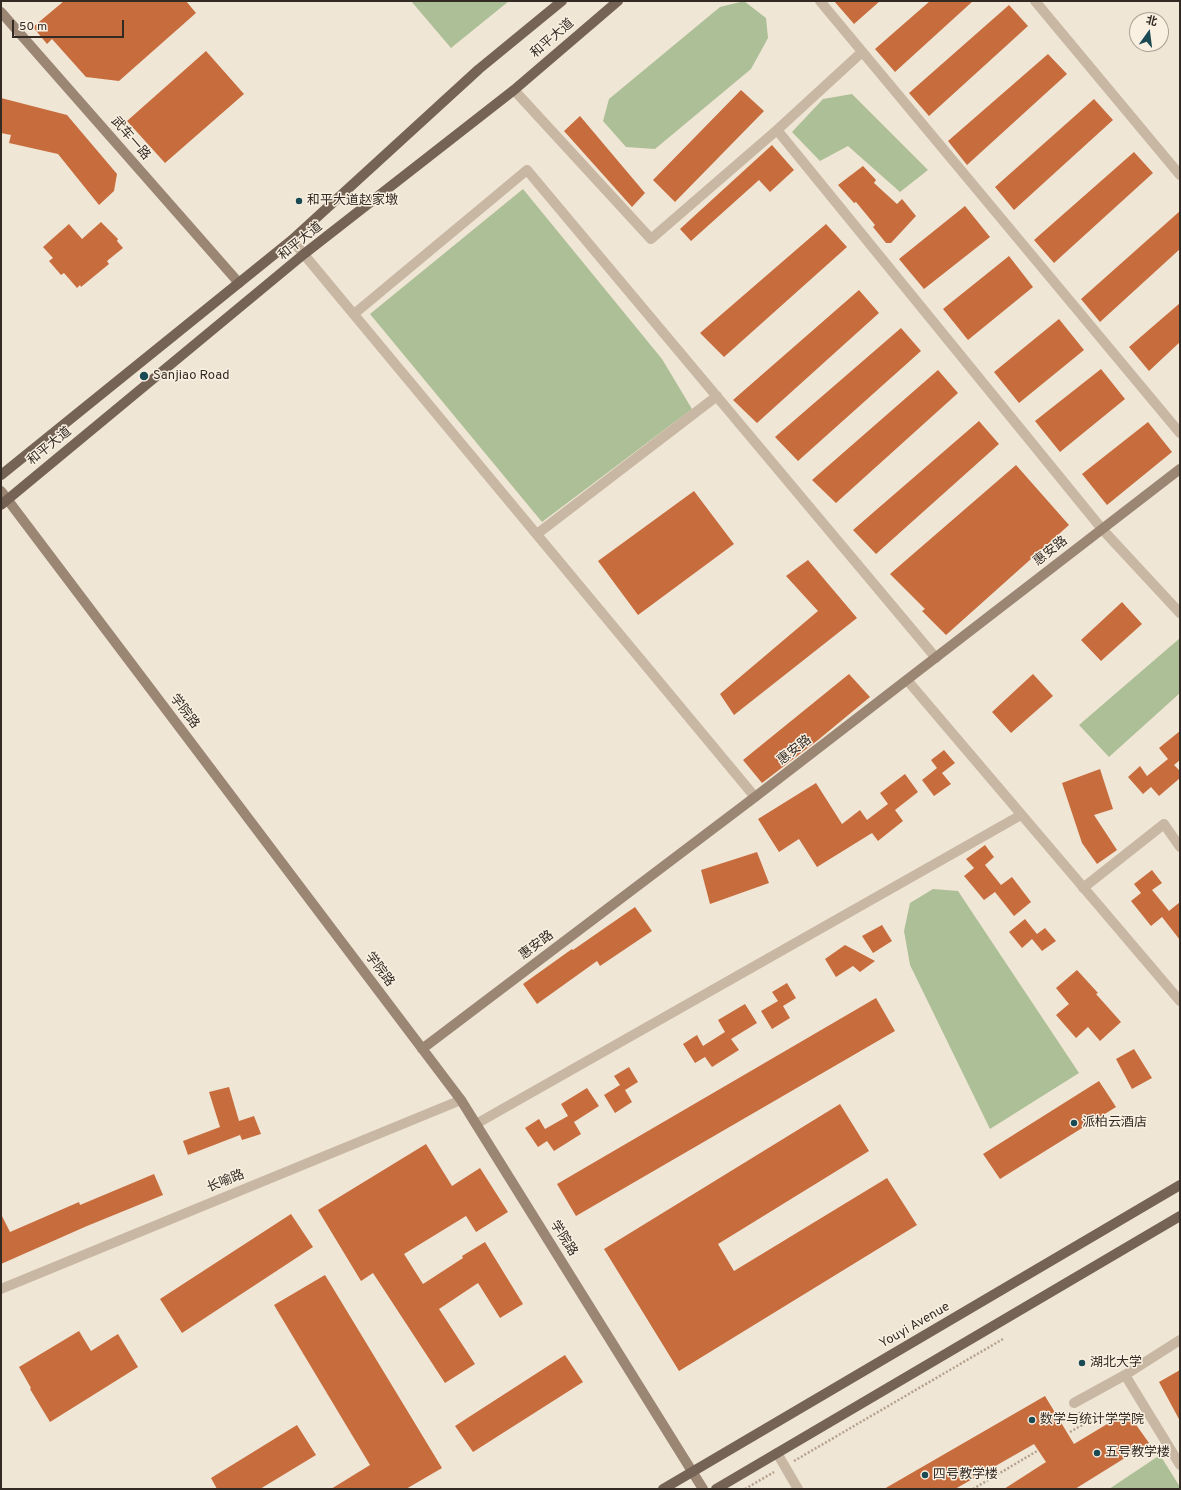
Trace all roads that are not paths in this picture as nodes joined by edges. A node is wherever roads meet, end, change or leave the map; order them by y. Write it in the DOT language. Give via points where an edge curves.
graph roads {
  1 [pos="618,1"];
  2 [pos="820,1"];
  3 [pos="1035,1"];
  4 [pos="559,2"];
  5 [pos="1,12"];
  6 [pos="862,52"];
  7 [pos="514,90"];
  8 [pos="777,130"];
  9 [pos="1180,175"];
  10 [pos="292,240"];
  11 [pos="304,254"];
  12 [pos="239,283"];
  13 [pos="354,314"];
  14 [pos="717,396"];
  15 [pos="1180,433"];
  16 [pos="1180,469"];
  17 [pos="1,475"];
  18 [pos="1,491"];
  19 [pos="4,502"];
  20 [pos="1102,529"];
  21 [pos="537,534"];
  22 [pos="1180,612"];
  23 [pos="936,658"];
  24 [pos="907,680"];
  25 [pos="755,797"];
  26 [pos="1021,815"];
  27 [pos="1180,847"];
  28 [pos="1083,888"];
  29 [pos="1180,1001"];
  30 [pos="422,1049"];
  31 [pos="461,1100"];
  32 [pos="476,1124"];
  33 [pos="1180,1185"];
  34 [pos="1180,1216"];
  35 [pos="1,1289"];
  36 [pos="1180,1340"];
  37 [pos="1125,1375"];
  38 [pos="1074,1403"];
  39 [pos="777,1453"];
  40 [pos="1180,1465"];
  41 [pos="692,1472"];
  42 [pos="664,1489"];
  43 [pos="703,1489"];
  44 [pos="716,1489"];
  45 [pos="798,1489"];
  1 -- 7 [label="main road, 和平大道"];
  2 -- 6 [label="street"];
  3 -- 9 [label="street"];
  4 -- 10 [label="main road, 和平大道" via="479,69"];
  5 -- 12 [label="street, 武车一路"];
  6 -- 8 [label="street"];
  6 -- 15 [label="street"];
  7 -- 8 [label="street" via="651,239"];
  7 -- 11 [label="main road, 和平大道"];
  8 -- 20 [label="street"];
  10 -- 11 [label="street"];
  10 -- 12 [label="main road, 和平大道"];
  11 -- 13 [label="street"];
  11 -- 19 [label="main road, 和平大道"];
  12 -- 17 [label="main road, 和平大道"];
  13 -- 14 [label="street" via="527,170"];
  13 -- 21 [label="street"];
  14 -- 21 [label="street"];
  14 -- 23 [label="street"];
  16 -- 20 [label="street, 惠安路"];
  18 -- 19 [label="street, 学院路"];
  19 -- 30 [label="street, 学院路"];
  20 -- 22 [label="street"];
  20 -- 23 [label="street, 惠安路"];
  21 -- 25 [label="street"];
  23 -- 24 [label="street, 惠安路"];
  24 -- 25 [label="street, 惠安路"];
  24 -- 26 [label="street"];
  25 -- 30 [label="street, 惠安路"];
  26 -- 28 [label="street"];
  26 -- 32 [label="street"];
  27 -- 28 [label="street" via="1164,824"];
  28 -- 29 [label="street"];
  30 -- 31 [label="street, 学院路"];
  31 -- 32 [label="street, 学院路"];
  31 -- 35 [label="street, 长喻路"];
  32 -- 41 [label="street, 学院路"];
  33 -- 41 [label="main road, Youyi Avenue"];
  34 -- 39 [label="main road"];
  36 -- 37 [label="street"];
  37 -- 38 [label="street"];
  37 -- 40 [label="street"];
  39 -- 44 [label="main road"];
  39 -- 45 [label="street"];
  41 -- 42 [label="main road, Youyi Avenue"];
  41 -- 43 [label="street, 学院路"];
}
